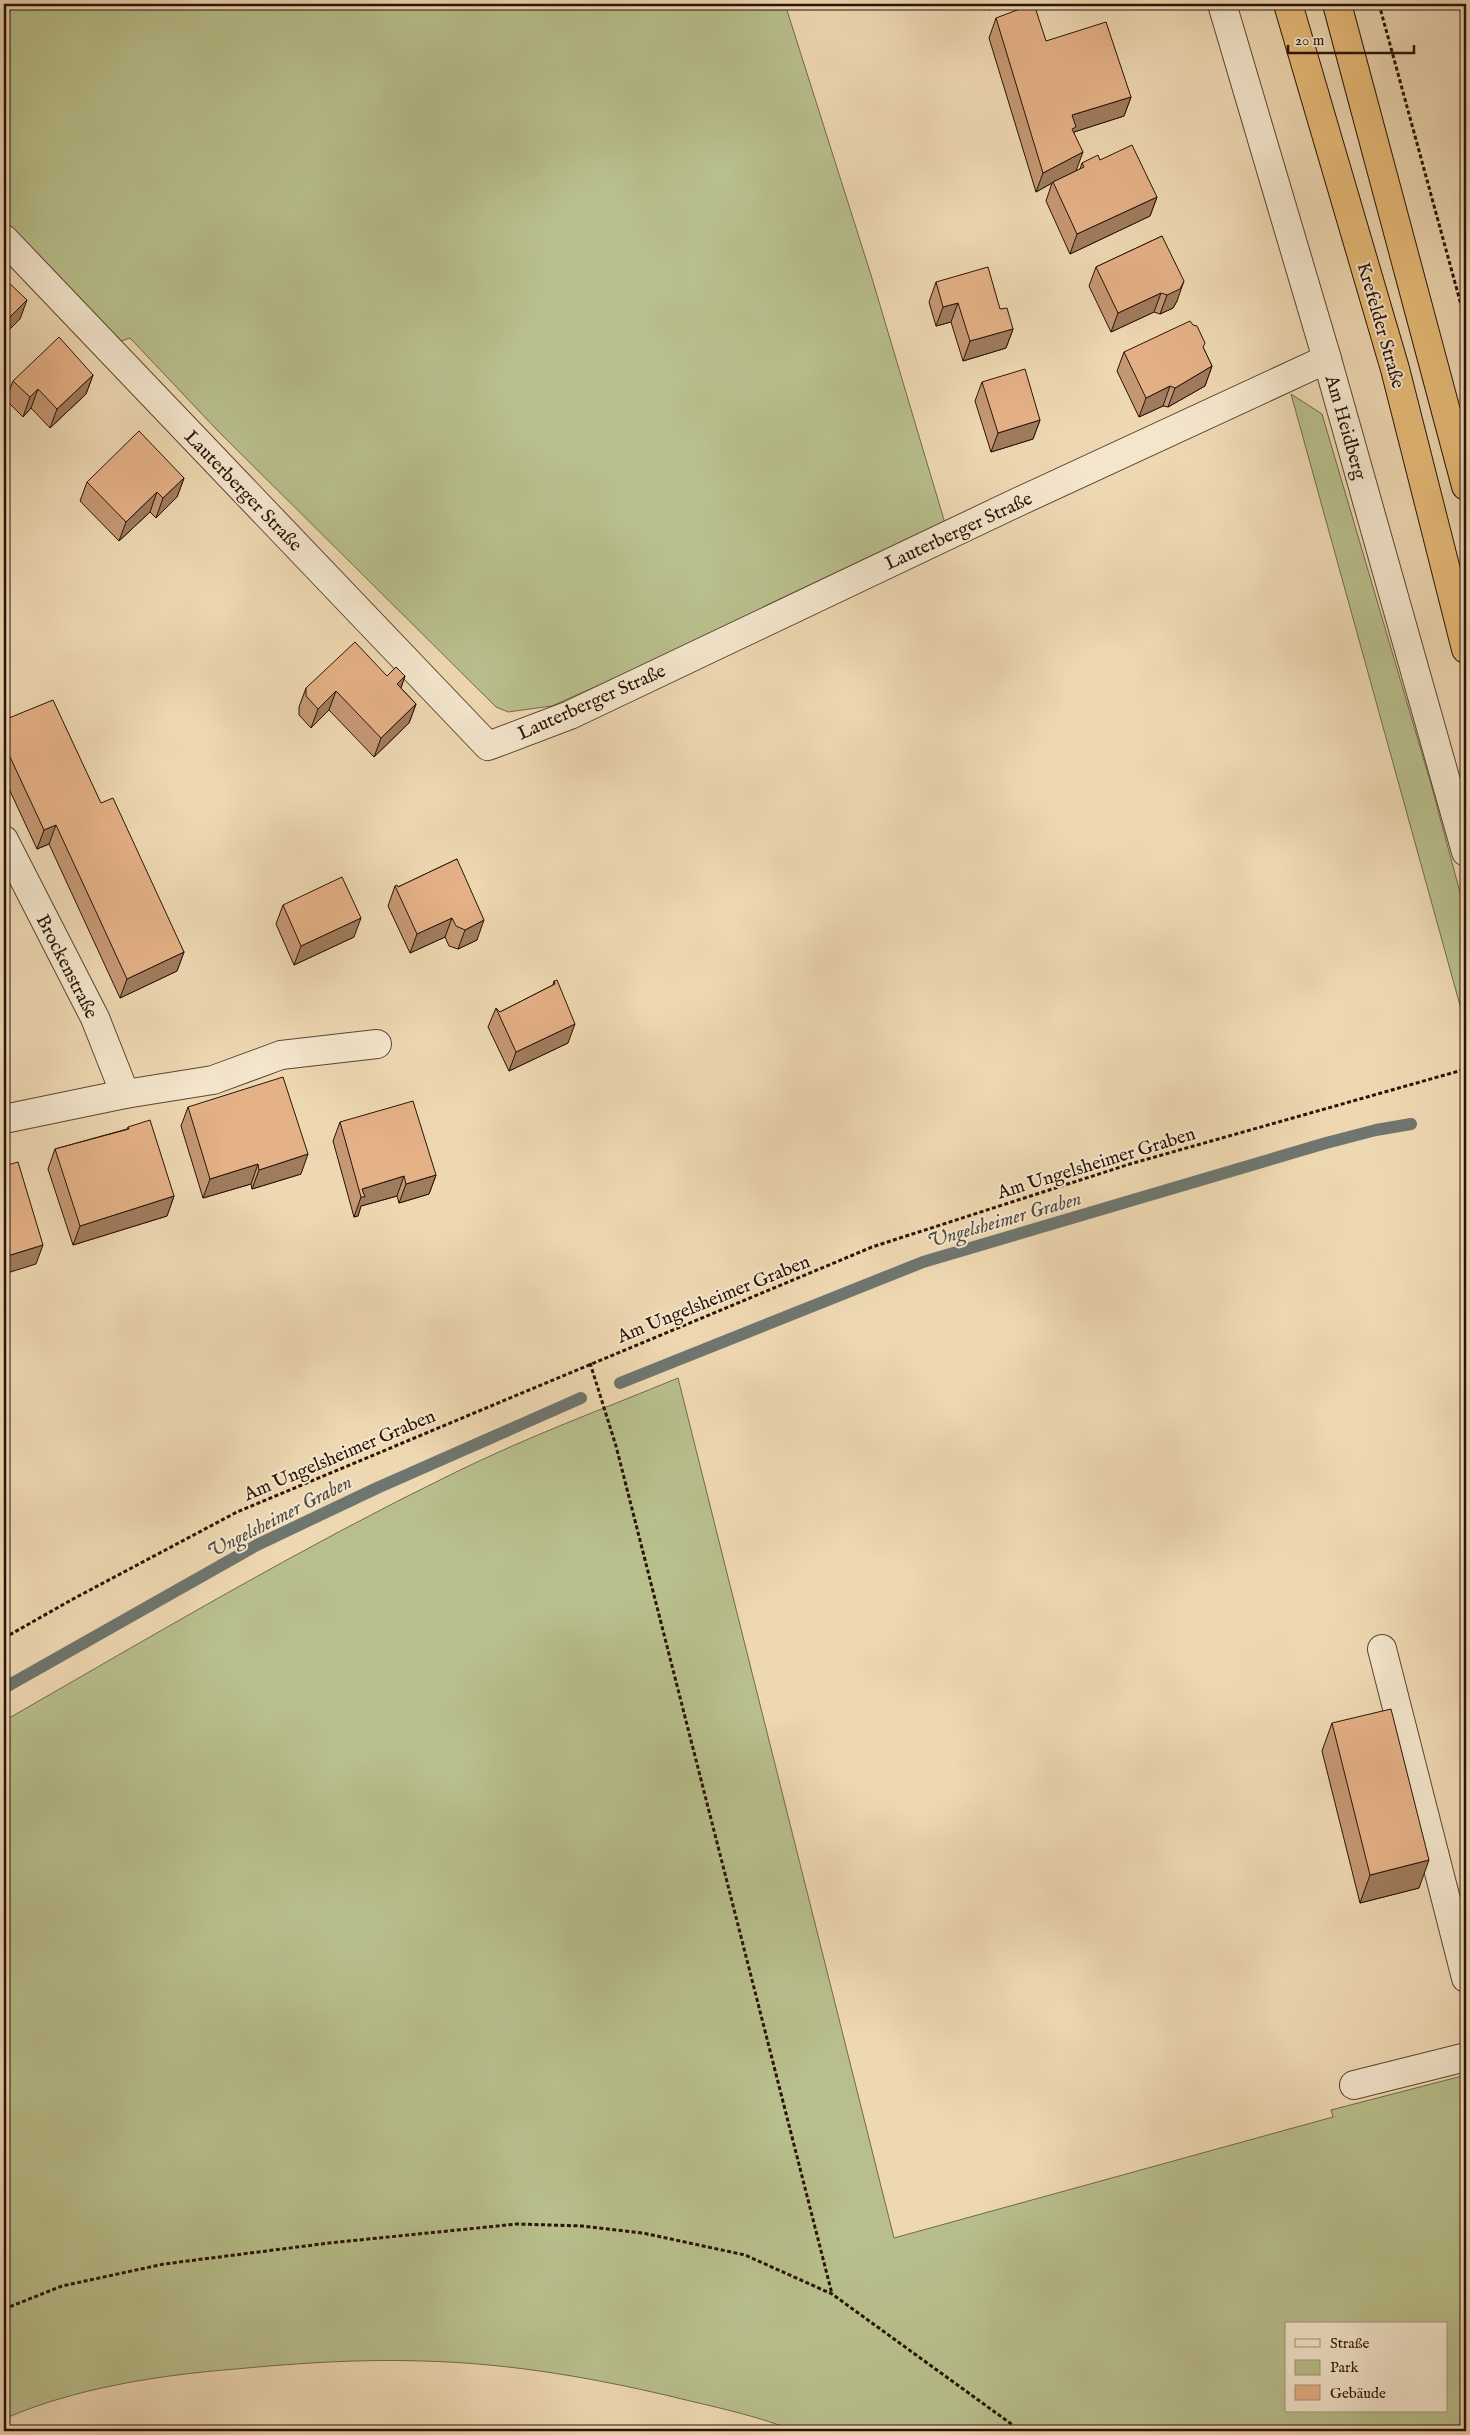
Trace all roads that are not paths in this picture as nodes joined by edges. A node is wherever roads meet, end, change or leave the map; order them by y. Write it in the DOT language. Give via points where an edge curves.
graph roads {
  1 [pos="1222,4"];
  2 [pos="1288,4"];
  3 [pos="1337,4"];
  4 [pos="4,239"];
  5 [pos="1328,359"];
  6 [pos="1466,486"];
  7 [pos="1466,649"];
  8 [pos="4,840"];
  9 [pos="1466,852"];
  10 [pos="377,1044"];
  11 [pos="125,1094"];
  12 [pos="4,1119"];
  13 [pos="1382,1649"];
  14 [pos="1466,1978"];
  15 [pos="1466,2057"];
  16 [pos="1354,2085"];
  1 -- 5 [label="street, Am Heidberg"];
  2 -- 7 [label="highway, Krefelder Straße" via="1395,369"];
  3 -- 6 [label="highway, Krefelder Straße"];
  4 -- 5 [label="street, Lauterberger Straße" via="488,746 570,715 1000,510"];
  5 -- 9 [label="street, Am Heidberg"];
  8 -- 11 [label="street, Brockenstraße" via="95,1018"];
  10 -- 11 [label="street" via="281,1055 213,1080"];
  11 -- 12 [label="street"];
  13 -- 14 [label="street"];
  15 -- 16 [label="street"];
}
